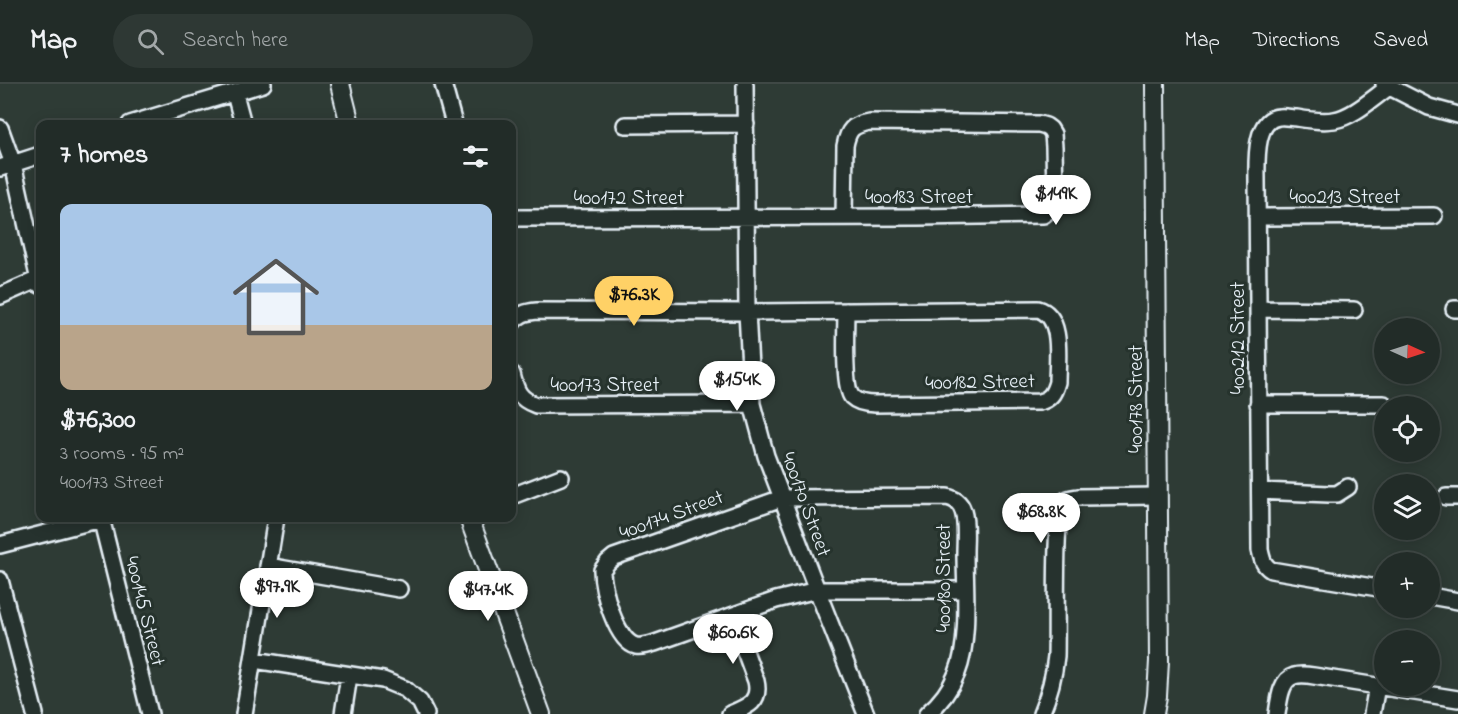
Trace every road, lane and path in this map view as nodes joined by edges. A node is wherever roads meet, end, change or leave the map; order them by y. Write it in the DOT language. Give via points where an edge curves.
graph roads {
  1 [pos="263,84"];
  2 [pos="340,84"];
  3 [pos="443,84"];
  4 [pos="746,84"];
  5 [pos="1155,84"];
  6 [pos="1386,85"];
  7 [pos="235,94"];
  8 [pos="1458,115"];
  9 [pos="144,120"];
  10 [pos="242,120"];
  11 [pos="349,120"];
  12 [pos="453,120"];
  13 [pos="746,124"];
  14 [pos="625,125"];
  15 [pos="0,128"];
  16 [pos="36,155"];
  17 [pos="6,166"];
  18 [pos="1434,216"];
  19 [pos="746,217"];
  20 [pos="844,217"];
  21 [pos="1257,217"];
  22 [pos="516,218"];
  23 [pos="36,268"];
  24 [pos="36,283"];
  25 [pos="0,296"];
  26 [pos="1258,309"];
  27 [pos="1354,310"];
  28 [pos="846,311"];
  29 [pos="747,312"];
  30 [pos="516,317"];
  31 [pos="516,388"];
  32 [pos="752,404"];
  33 [pos="1258,404"];
  34 [pos="1374,404"];
  35 [pos="561,477"];
  36 [pos="1348,487"];
  37 [pos="1260,491"];
  38 [pos="516,494"];
  39 [pos="1158,496"];
  40 [pos="782,498"];
  41 [pos="86,522"];
  42 [pos="102,522"];
  43 [pos="275,522"];
  44 [pos="470,522"];
  45 [pos="0,545"];
  46 [pos="268,566"];
  47 [pos="0,580"];
  48 [pos="1374,587"];
  49 [pos="399,589"];
  50 [pos="817,590"];
  51 [pos="965,590"];
  52 [pos="1440,598"];
  53 [pos="1458,601"];
  54 [pos="732,616"];
  55 [pos="254,660"];
  56 [pos="349,676"];
  57 [pos="1374,686"];
  58 [pos="1375,696"];
  59 [pos="1439,696"];
  60 [pos="1458,699"];
  61 [pos="35,714"];
  62 [pos="150,714"];
  63 [pos="244,714"];
  64 [pos="343,714"];
  65 [pos="426,714"];
  66 [pos="541,714"];
  67 [pos="730,714"];
  68 [pos="866,714"];
  69 [pos="927,714"];
  70 [pos="1041,714"];
  71 [pos="1154,714"];
  72 [pos="1277,714"];
  73 [pos="1372,714"];
  1 -- 7 [label="street"];
  2 -- 11 [label="street"];
  3 -- 12 [label="street"];
  4 -- 13 [label="street, 400170 Street"];
  5 -- 39 [label="street, 400178 Street"];
  6 -- 8 [label="street" via="1429,107"];
  6 -- 21 [label="street, 400212 Street" via="1342,118 1320,121 1280,117 1267,123 1258,148"];
  7 -- 9 [label="street"];
  7 -- 10 [label="street"];
  13 -- 14 [label="street"];
  13 -- 19 [label="street, 400170 Street"];
  15 -- 17 [label="street"];
  16 -- 17 [label="street"];
  17 -- 23 [label="street"];
  18 -- 21 [label="street, 400213 Street"];
  19 -- 20 [label="street, 400183 Street"];
  19 -- 22 [label="street, 400172 Street"];
  19 -- 29 [label="street, 400170 Street"];
  20 -- 20 [label="street, 400183 Street" via="1043,215 1052,208 1055,194 1053,134 1039,124 862,123 847,134"];
  21 -- 26 [label="street, 400212 Street"];
  24 -- 25 [label="street"];
  26 -- 27 [label="street"];
  26 -- 33 [label="street, 400212 Street"];
  28 -- 28 [label="street, 400182 Street" via="1038,309 1051,318 1055,328 1055,390 1039,402 866,404 853,398 847,380"];
  28 -- 29 [label="street, 400182 Street"];
  29 -- 30 [label="street" via="537,311"];
  29 -- 32 [label="street, 400170 Street"];
  31 -- 32 [label="street, 400173 Street" via="522,398 536,405"];
  32 -- 40 [label="street, 400170 Street"];
  33 -- 34 [label="street"];
  33 -- 37 [label="street, 400212 Street"];
  35 -- 38 [label="street"];
  36 -- 37 [label="street" via="1337,494"];
  37 -- 48 [label="street, 400212 Street" via="1260,550 1266,567"];
  39 -- 70 [label="street" via="1078,497 1062,503 1055,673"];
  39 -- 71 [label="street, 400178 Street" via="1159,661"];
  40 -- 50 [label="street, 400170 Street"];
  40 -- 51 [label="street, 400180 Street" via="955,500 965,520"];
  40 -- 54 [label="street, 400174 Street" via="614,557 602,570 610,610 626,640 633,645 645,646"];
  41 -- 45 [label="street"];
  42 -- 62 [label="street, 400145 Street"];
  43 -- 46 [label="street"];
  44 -- 66 [label="street"];
  46 -- 49 [label="street"];
  46 -- 55 [label="street"];
  47 -- 61 [label="street"];
  50 -- 51 [label="street, 400174 Street"];
  50 -- 54 [label="street, 400174 Street"];
  50 -- 68 [label="street, 400170 Street"];
  51 -- 69 [label="street, 400180 Street" via="964,644 958,672"];
  52 -- 53 [label="street"];
  54 -- 67 [label="street" via="758,692 753,702"];
  55 -- 56 [label="street"];
  55 -- 63 [label="street"];
  56 -- 64 [label="street"];
  56 -- 65 [label="street" via="383,680 405,689 420,702"];
  57 -- 72 [label="street" via="1295,676 1282,688"];
  58 -- 73 [label="street"];
  59 -- 60 [label="street"];
}
